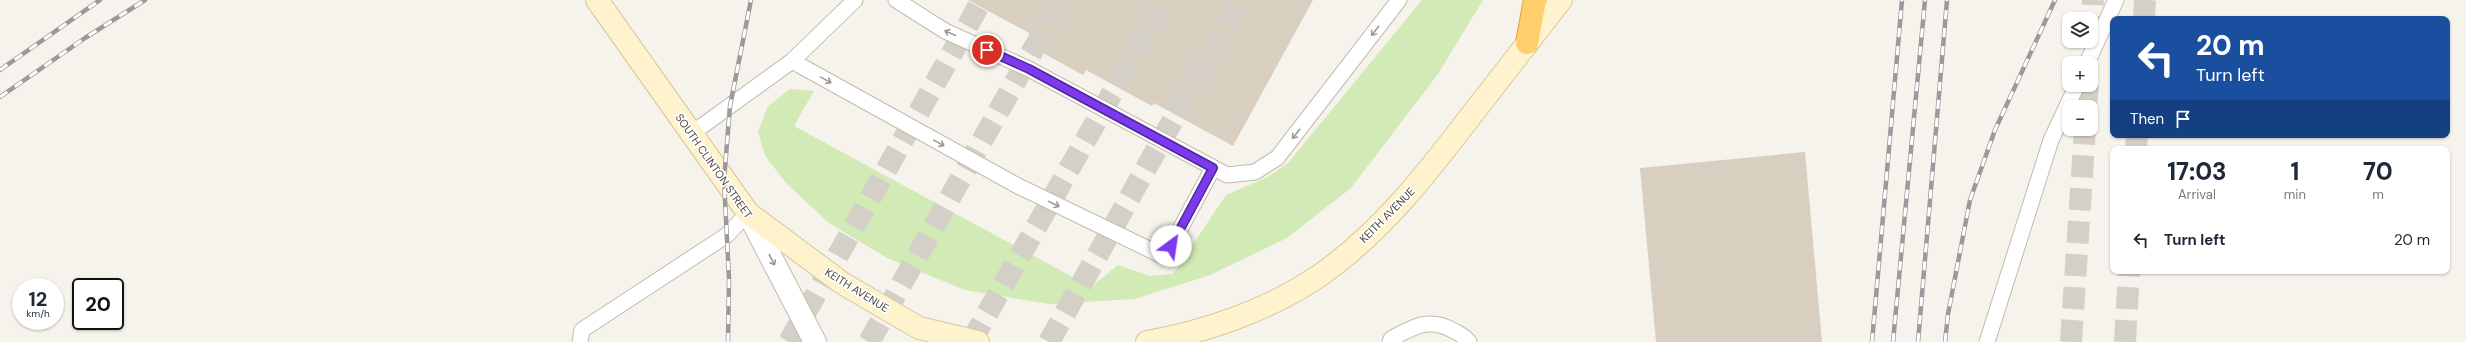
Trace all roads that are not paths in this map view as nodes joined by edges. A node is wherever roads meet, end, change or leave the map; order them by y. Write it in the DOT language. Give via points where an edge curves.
graph roads {
  1 [pos="597,0"];
  2 [pos="854,0"];
  3 [pos="896,0"];
  4 [pos="1399,0"];
  5 [pos="1535,0"];
  6 [pos="1561,0"];
  7 [pos="2116,0"];
  8 [pos="1527,43"];
  9 [pos="2090,56"];
  10 [pos="792,61"];
  11 [pos="2074,92"];
  12 [pos="691,134"];
  13 [pos="1213,168"];
  14 [pos="748,213"];
  15 [pos="1180,339"];
  16 [pos="580,342"];
  17 [pos="815,342"];
  18 [pos="978,342"];
  19 [pos="1147,342"];
  20 [pos="1390,342"];
  21 [pos="1469,342"];
  22 [pos="1986,342"];
  1 -- 12 [label="main road, SOUTH CLINTON STREET"];
  2 -- 10 [label="lane"];
  13 -- 3 [label="lane, one-way" via="1029,69 945,31"];
  4 -- 13 [label="lane, one-way" via="1277,158 1256,172 1227,175"];
  5 -- 8 [label="highway"];
  6 -- 8 [label="main road, KEITH AVENUE"];
  7 -- 9 [label="lane"];
  8 -- 15 [label="main road, KEITH AVENUE" via="1433,166 1368,236 1315,278 1256,310"];
  10 -- 12 [label="lane"];
  10 -- 13 [label="lane, one-way" via="1018,186 1165,257"];
  11 -- 22 [label="lane" via="2051,140"];
  12 -- 14 [label="main road, SOUTH CLINTON STREET"];
  14 -- 16 [label="lane" via="727,235 582,330"];
  14 -- 17 [label="street, SOUTH CLINTON STREET, one-way"];
  14 -- 18 [label="main road, KEITH AVENUE" via="842,283 919,328"];
  15 -- 19 [label="main road, KEITH AVENUE"];
  20 -- 21 [label="lane" via="1391,338 1415,326 1441,323"];
}
